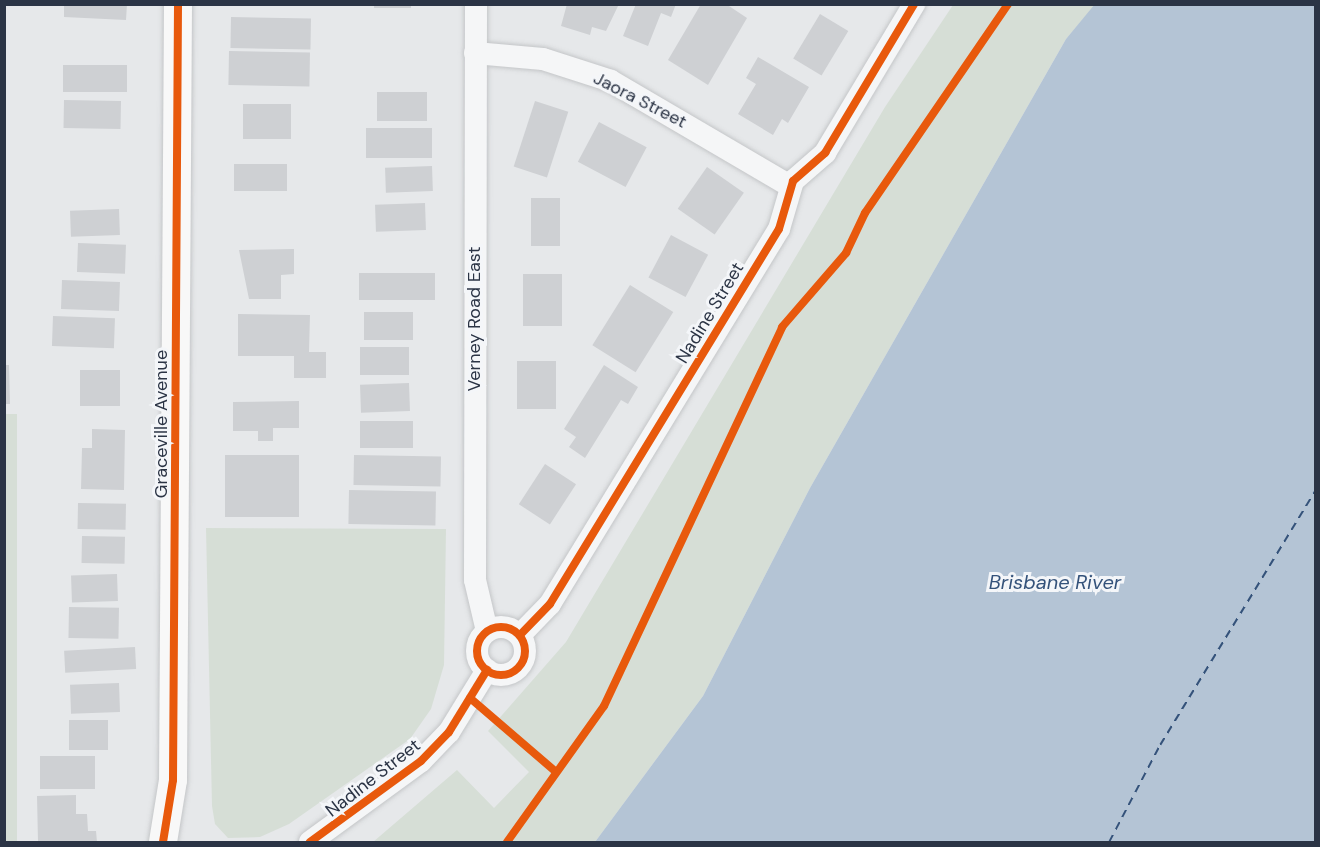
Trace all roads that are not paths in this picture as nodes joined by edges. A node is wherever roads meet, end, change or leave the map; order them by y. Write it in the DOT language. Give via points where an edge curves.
graph roads {
  1 [pos="178,4"];
  2 [pos="476,4"];
  3 [pos="914,4"];
  4 [pos="475,53"];
  5 [pos="790,186"];
  6 [pos="486,631"];
  7 [pos="520,635"];
  8 [pos="487,670"];
  9 [pos="163,843"];
  10 [pos="310,843"];
  1 -- 9 [label="main road, Graceville Avenue" via="173,780"];
  2 -- 4 [label="street, Verney Road East"];
  3 -- 5 [label="street" via="825,153"];
  4 -- 5 [label="street, Jaora Street" via="543,58 611,81"];
  4 -- 6 [label="street, Verney Road East" via="475,580"];
  5 -- 7 [label="street, Nadine Street" via="779,230 550,604"];
  6 -- 7 [label="street" via="508,627"];
  6 -- 8 [label="street" via="477,651"];
  7 -- 8 [label="street" via="525,650 521,665 509,674"];
  8 -- 10 [label="street, Nadine Street" via="449,732 421,761"];
}
